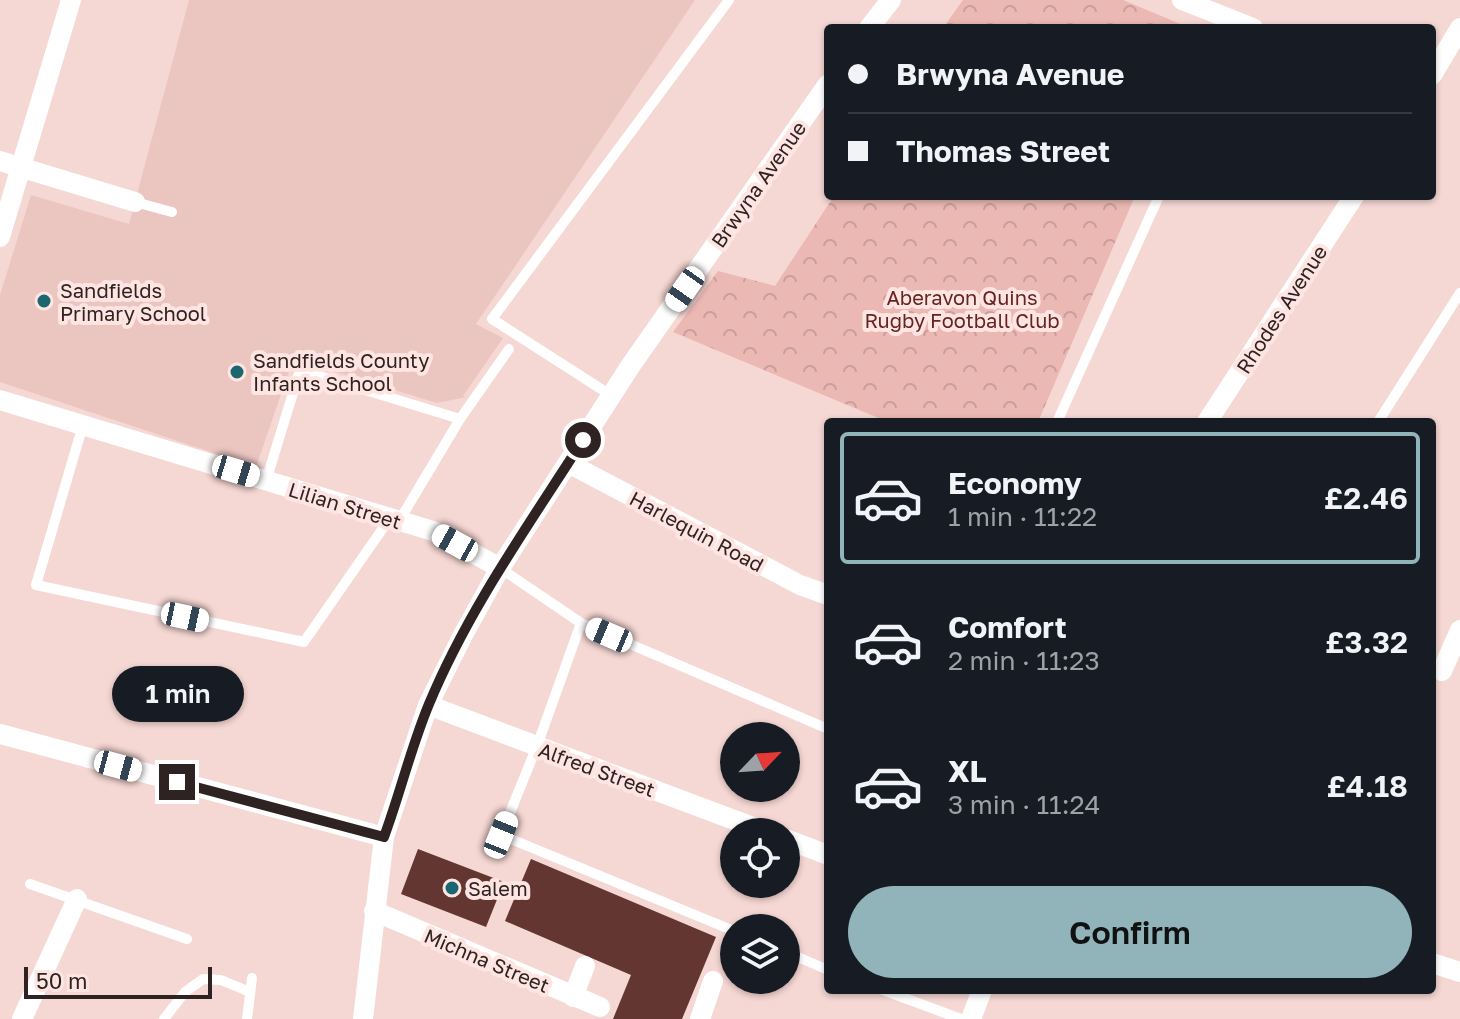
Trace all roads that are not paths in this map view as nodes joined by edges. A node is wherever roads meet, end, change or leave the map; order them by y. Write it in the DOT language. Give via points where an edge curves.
graph roads {
  1 [pos="71,0"];
  2 [pos="729,0"];
  3 [pos="891,0"];
  4 [pos="1182,0"];
  5 [pos="872,24"];
  6 [pos="1237,24"];
  7 [pos="1460,28"];
  8 [pos="1436,68"];
  9 [pos="824,90"];
  10 [pos="0,161"];
  11 [pos="20,168"];
  12 [pos="1157,200"];
  13 [pos="1351,200"];
  14 [pos="135,202"];
  15 [pos="172,212"];
  16 [pos="0,237"];
  17 [pos="1460,293"];
  18 [pos="509,349"];
  19 [pos="612,396"];
  20 [pos="0,400"];
  21 [pos="1059,418"];
  22 [pos="1210,418"];
  23 [pos="1381,418"];
  24 [pos="460,419"];
  25 [pos="83,425"];
  26 [pos="568,463"];
  27 [pos="266,481"];
  28 [pos="394,519"];
  29 [pos="500,568"];
  30 [pos="824,594"];
  31 [pos="581,623"];
  32 [pos="1460,630"];
  33 [pos="1445,672"];
  34 [pos="428,705"];
  35 [pos="824,727"];
  36 [pos="0,734"];
  37 [pos="537,746"];
  38 [pos="729,818"];
  39 [pos="384,837"];
  40 [pos="800,844"];
  41 [pos="824,853"];
  42 [pos="30,884"];
  43 [pos="77,899"];
  44 [pos="374,911"];
  45 [pos="720,925"];
  46 [pos="187,939"];
  47 [pos="800,958"];
  48 [pos="1436,964"];
  49 [pos="585,966"];
  50 [pos="824,968"];
  51 [pos="1460,972"];
  52 [pos="252,978"];
  53 [pos="713,981"];
  54 [pos="250,992"];
  55 [pos="894,994"];
  56 [pos="980,994"];
  57 [pos="573,997"];
  58 [pos="600,1007"];
  59 [pos="22,1019"];
  60 [pos="164,1019"];
  61 [pos="247,1019"];
  62 [pos="363,1019"];
  63 [pos="700,1019"];
  64 [pos="961,1019"];
  65 [pos="971,1019"];
  1 -- 11 [label="street"];
  2 -- 19 [label="lane" via="492,319"];
  3 -- 5 [label="street"];
  4 -- 6 [label="street"];
  7 -- 8 [label="street"];
  9 -- 19 [label="street, Brwyna Avenue"];
  10 -- 11 [label="street"];
  11 -- 14 [label="street"];
  11 -- 16 [label="street"];
  12 -- 21 [label="lane"];
  13 -- 22 [label="street, Rhodes Avenue"];
  14 -- 15 [label="lane"];
  17 -- 23 [label="lane"];
  18 -- 24 [label="lane"];
  19 -- 26 [label="street, Brwyna Avenue"];
  20 -- 25 [label="street, Lilian Street"];
  24 -- 27 [label="lane" via="300,370"];
  24 -- 28 [label="lane"];
  25 -- 27 [label="street, Lilian Street"];
  25 -- 28 [label="lane" via="36,585 304,642"];
  26 -- 29 [label="street, Brwyna Avenue"];
  26 -- 30 [label="street, Harlequin Road"];
  27 -- 28 [label="street, Lilian Street"];
  28 -- 29 [label="street, Lilian Street" via="433,531"];
  29 -- 31 [label="lane"];
  29 -- 34 [label="street, Brwyna Avenue"];
  31 -- 35 [label="lane"];
  31 -- 37 [label="lane"];
  32 -- 33 [label="street"];
  34 -- 37 [label="street, Alfred Street"];
  34 -- 39 [label="street, Brwyna Avenue"];
  36 -- 39 [label="street"];
  37 -- 38 [label="street, Alfred Street"];
  37 -- 45 [label="lane" via="501,835"];
  39 -- 44 [label="street, Brwyna Avenue"];
  40 -- 41 [label="street"];
  42 -- 43 [label="lane"];
  43 -- 46 [label="lane"];
  43 -- 59 [label="street"];
  44 -- 57 [label="street, Michna Street"];
  44 -- 62 [label="street, Brwyna Avenue"];
  47 -- 50 [label="lane"];
  48 -- 51 [label="street"];
  49 -- 57 [label="street"];
  52 -- 54 [label="lane"];
  53 -- 63 [label="street"];
  54 -- 60 [label="lane" via="203,979"];
  54 -- 61 [label="lane"];
  55 -- 64 [label="lane"];
  56 -- 65 [label="street"];
  57 -- 58 [label="street, Michna Street"];
}
